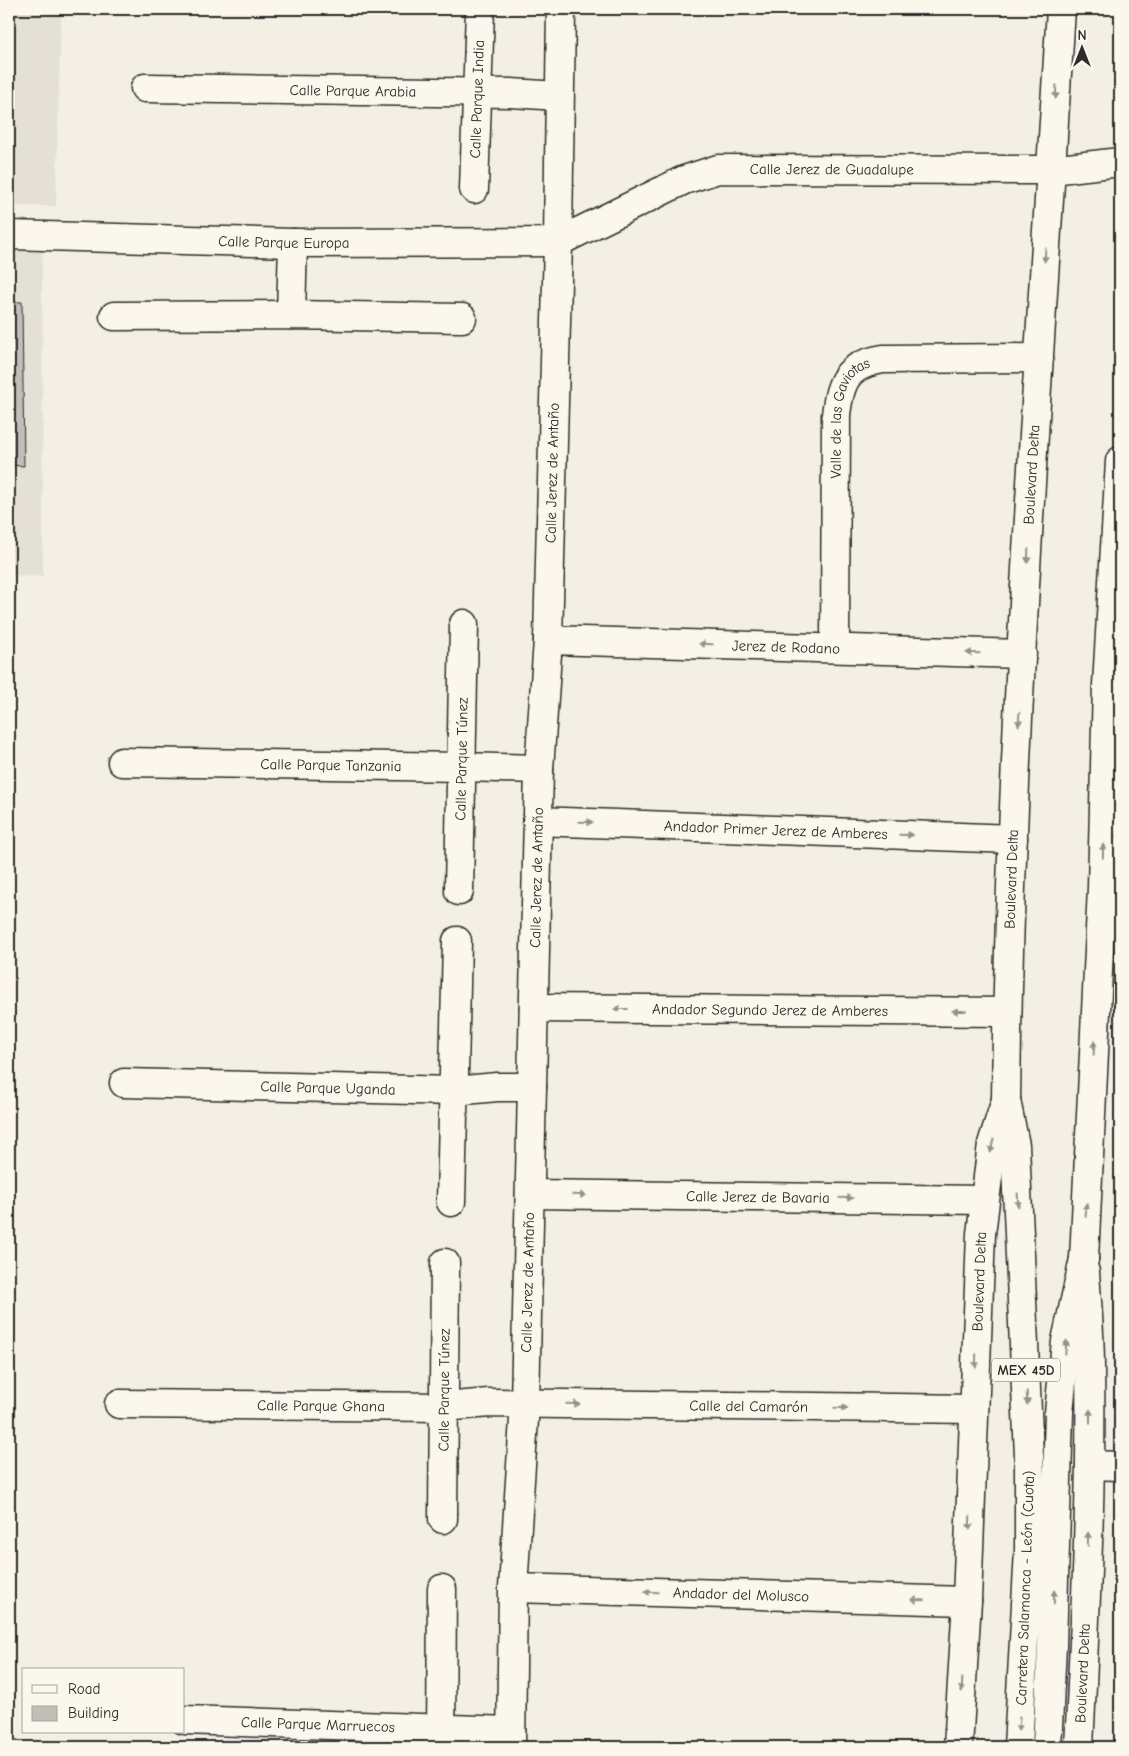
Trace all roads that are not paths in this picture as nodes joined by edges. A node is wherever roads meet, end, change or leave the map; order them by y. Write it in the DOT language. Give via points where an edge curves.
graph roads {
  1 [pos="480,9"];
  2 [pos="561,9"];
  3 [pos="1061,9"];
  4 [pos="145,88"];
  5 [pos="477,94"];
  6 [pos="559,96"];
  7 [pos="1120,162"];
  8 [pos="1051,170"];
  9 [pos="474,189"];
  10 [pos="9,236"];
  11 [pos="558,242"];
  12 [pos="293,243"];
  13 [pos="291,315"];
  14 [pos="114,316"];
  15 [pos="462,318"];
  16 [pos="1039,358"];
  17 [pos="1120,461"];
  18 [pos="464,624"];
  19 [pos="548,640"];
  20 [pos="835,648"];
  21 [pos="1022,654"];
  22 [pos="1113,686"];
  23 [pos="122,762"];
  24 [pos="462,766"];
  25 [pos="539,769"];
  26 [pos="537,821"];
  27 [pos="1013,839"];
  28 [pos="1111,890"];
  29 [pos="459,891"];
  30 [pos="457,941"];
  31 [pos="534,1008"];
  32 [pos="1007,1012"];
  33 [pos="124,1083"];
  34 [pos="532,1087"];
  35 [pos="454,1091"];
  36 [pos="1006,1100"];
  37 [pos="530,1194"];
  38 [pos="984,1200"];
  39 [pos="451,1202"];
  40 [pos="1084,1259"];
  41 [pos="445,1263"];
  42 [pos="119,1404"];
  43 [pos="524,1404"];
  44 [pos="444,1407"];
  45 [pos="974,1410"];
  46 [pos="1090,1465"];
  47 [pos="1120,1466"];
  48 [pos="443,1519"];
  49 [pos="513,1588"];
  50 [pos="442,1589"];
  51 [pos="967,1601"];
  52 [pos="185,1720"];
  53 [pos="441,1738"];
  54 [pos="511,1739"];
  55 [pos="958,1747"];
  56 [pos="1018,1747"];
  57 [pos="1047,1747"];
  58 [pos="1079,1747"];
  1 -- 5 [label="main road, Calle Parque India"];
  2 -- 6 [label="main road, Calle Jerez de Antaño"];
  3 -- 8 [label="main road, Boulevard Delta, one-way"];
  4 -- 5 [label="main road, Calle Parque Arabia"];
  5 -- 6 [label="main road, Calle Parque Arabia"];
  5 -- 9 [label="main road, Calle Parque India"];
  6 -- 11 [label="main road, Calle Jerez de Antaño"];
  7 -- 8 [label="main road, Calle Jerez de Guadalupe"];
  8 -- 11 [label="main road, Calle Jerez de Guadalupe" via="718,169 684,180"];
  8 -- 16 [label="main road, Boulevard Delta, one-way"];
  10 -- 12 [label="main road, Calle Parque Europa"];
  11 -- 12 [label="main road, Calle Parque Europa"];
  11 -- 19 [label="main road, Calle Jerez de Antaño"];
  12 -- 13 [label="main road"];
  13 -- 14 [label="main road"];
  13 -- 15 [label="main road"];
  16 -- 20 [label="main road, Valle de las Gaviotas" via="883,359 855,367 846,378 838,396 836,415"];
  16 -- 21 [label="main road, Boulevard Delta, one-way"];
  17 -- 22 [label="main road, Boulevard Delta"];
  18 -- 24 [label="main road, Calle Parque Túnez"];
  20 -- 19 [label="main road, Jerez de Rodano, one-way"];
  19 -- 25 [label="main road, Calle Jerez de Antaño"];
  21 -- 20 [label="main road, Jerez de Rodano, one-way"];
  21 -- 27 [label="main road, Boulevard Delta, one-way"];
  28 -- 22 [label="main road, Boulevard Delta, one-way"];
  23 -- 24 [label="main road, Calle Parque Tanzania"];
  24 -- 25 [label="main road, Calle Parque Tanzania"];
  24 -- 29 [label="main road, Calle Parque Túnez"];
  25 -- 26 [label="main road, Calle Jerez de Antaño"];
  26 -- 27 [label="main road, Andador Primer Jerez de Amberes, one-way"];
  26 -- 31 [label="main road, Calle Jerez de Antaño"];
  27 -- 32 [label="main road, Boulevard Delta"];
  40 -- 28 [label="main road, Boulevard Delta, one-way"];
  30 -- 35 [label="main road"];
  32 -- 31 [label="main road, Andador Segundo Jerez de Amberes, one-way"];
  31 -- 34 [label="main road, Calle Jerez de Antaño"];
  32 -- 36 [label="main road, Boulevard Delta"];
  33 -- 35 [label="main road, Calle Parque Uganda"];
  34 -- 35 [label="main road, Calle Parque Uganda"];
  34 -- 37 [label="main road, Calle Jerez de Antaño"];
  35 -- 39 [label="main road"];
  36 -- 38 [label="main road, Boulevard Delta, one-way" via="992,1144"];
  36 -- 56 [label="main road, Carretera Salamanca - León (Cuota) / MEX 45D, one-way" via="1015,1145 1029,1456 1029,1550"];
  37 -- 38 [label="main road, Calle Jerez de Bavaria, one-way"];
  37 -- 43 [label="main road, Calle Jerez de Antaño"];
  38 -- 45 [label="main road, Boulevard Delta, one-way"];
  46 -- 40 [label="main road, Boulevard Delta, one-way" via="1090,1365"];
  57 -- 40 [label="main road, Carretera Salamanca - León (Cuota) / MEX 45D, one-way" via="1059,1413 1066,1341"];
  41 -- 44 [label="main road, Calle Parque Túnez"];
  42 -- 44 [label="main road, Calle Parque Ghana"];
  43 -- 44 [label="main road, Calle Parque Ghana"];
  43 -- 45 [label="main road, Calle del Camarón, one-way"];
  43 -- 49 [label="main road, Calle Jerez de Antaño"];
  44 -- 48 [label="main road, Calle Parque Túnez"];
  45 -- 51 [label="main road, Boulevard Delta, one-way"];
  46 -- 47 [label="main road"];
  58 -- 46 [label="main road, Boulevard Delta, one-way"];
  51 -- 49 [label="main road, Andador del Molusco, one-way"];
  49 -- 54 [label="main road, Calle Jerez de Antaño"];
  50 -- 53 [label="main road"];
  51 -- 55 [label="main road, Boulevard Delta, one-way"];
  52 -- 53 [label="main road, Calle Parque Marruecos"];
  53 -- 54 [label="main road, Calle Parque Marruecos"];
}
